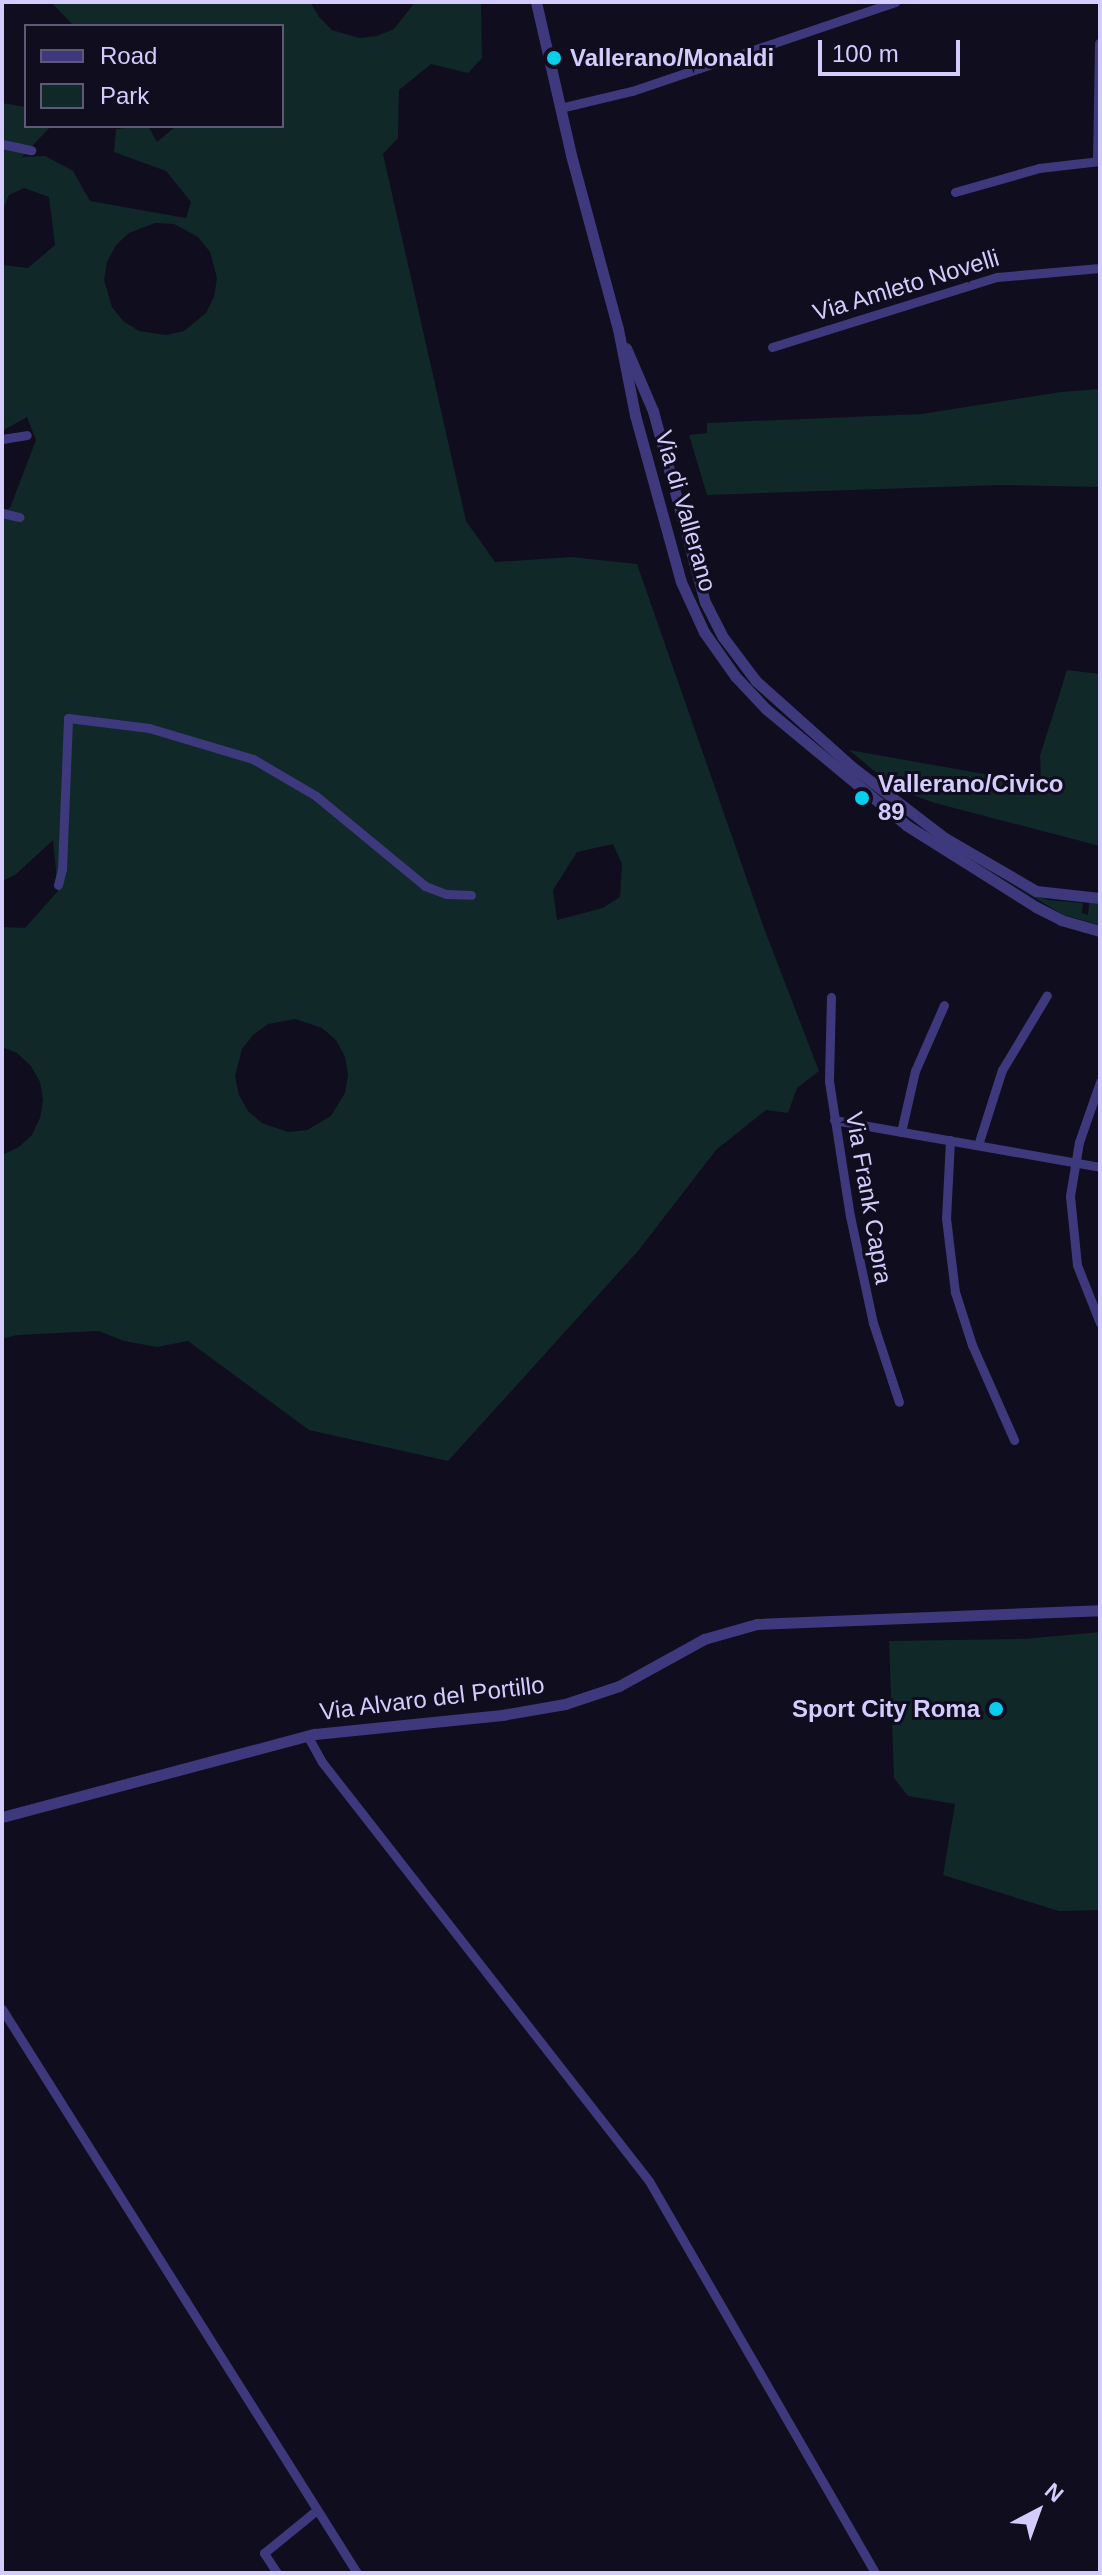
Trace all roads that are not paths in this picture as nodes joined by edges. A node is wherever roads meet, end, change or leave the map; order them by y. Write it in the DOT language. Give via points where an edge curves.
graph roads {
  1 [pos="536,2"];
  2 [pos="895,2"];
  3 [pos="1099,43"];
  4 [pos="560,108"];
  5 [pos="2,144"];
  6 [pos="31,150"];
  7 [pos="1098,161"];
  8 [pos="955,192"];
  9 [pos="1100,268"];
  10 [pos="618,329"];
  11 [pos="772,347"];
  12 [pos="27,435"];
  13 [pos="2,439"];
  14 [pos="2,513"];
  15 [pos="20,517"];
  16 [pos="58,885"];
  17 [pos="471,895"];
  18 [pos="1100,898"];
  19 [pos="1100,931"];
  20 [pos="1047,995"];
  21 [pos="831,997"];
  22 [pos="944,1005"];
  23 [pos="1100,1082"];
  24 [pos="834,1120"];
  25 [pos="901,1132"];
  26 [pos="950,1140"];
  27 [pos="978,1145"];
  28 [pos="1074,1162"];
  29 [pos="1100,1167"];
  30 [pos="1100,1323"];
  31 [pos="899,1402"];
  32 [pos="1014,1440"];
  33 [pos="1100,1610"];
  34 [pos="307,1735"];
  35 [pos="2,1817"];
  36 [pos="2,2009"];
  37 [pos="317,2510"];
  38 [pos="277,2573"];
  39 [pos="357,2573"];
  40 [pos="875,2573"];
  1 -- 4 [label="street, Via di Vallerano"];
  2 -- 4 [label="street" via="632,91"];
  3 -- 7 [label="street"];
  4 -- 10 [label="street, Via di Vallerano"];
  5 -- 6 [label="street"];
  7 -- 8 [label="street" via="1039,168"];
  9 -- 11 [label="street, Via Amleto Novelli" via="997,277"];
  10 -- 18 [label="street, Via di Vallerano" via="653,411 705,602 756,681 840,756 945,838 1036,891"];
  10 -- 19 [label="street, Via di Vallerano" via="635,415 685,596 730,669 785,726 913,830 1043,911"];
  12 -- 13 [label="street"];
  14 -- 15 [label="street"];
  16 -- 17 [label="street" via="68,718 149,728 253,759 316,796 425,886"];
  20 -- 27 [label="street" via="1002,1070"];
  21 -- 24 [label="street, Via Frank Capra" via="828,1071"];
  22 -- 25 [label="street" via="915,1071"];
  23 -- 28 [label="street"];
  24 -- 25 [label="street"];
  24 -- 31 [label="street, Via Frank Capra" via="861,1270"];
  25 -- 26 [label="street"];
  26 -- 27 [label="street"];
  26 -- 32 [label="street" via="946,1218 953,1284 972,1345"];
  27 -- 28 [label="street"];
  28 -- 29 [label="street"];
  28 -- 30 [label="street" via="1070,1211 1076,1257"];
  33 -- 34 [label="street, Via Alvaro del Portillo" via="757,1624 704,1639 619,1686 565,1704"];
  34 -- 35 [label="street, Via Alvaro del Portillo"];
  34 -- 40 [label="street" via="322,1762 649,2181"];
  36 -- 37 [label="street"];
  37 -- 38 [label="street" via="264,2553"];
  37 -- 39 [label="street"];
}
